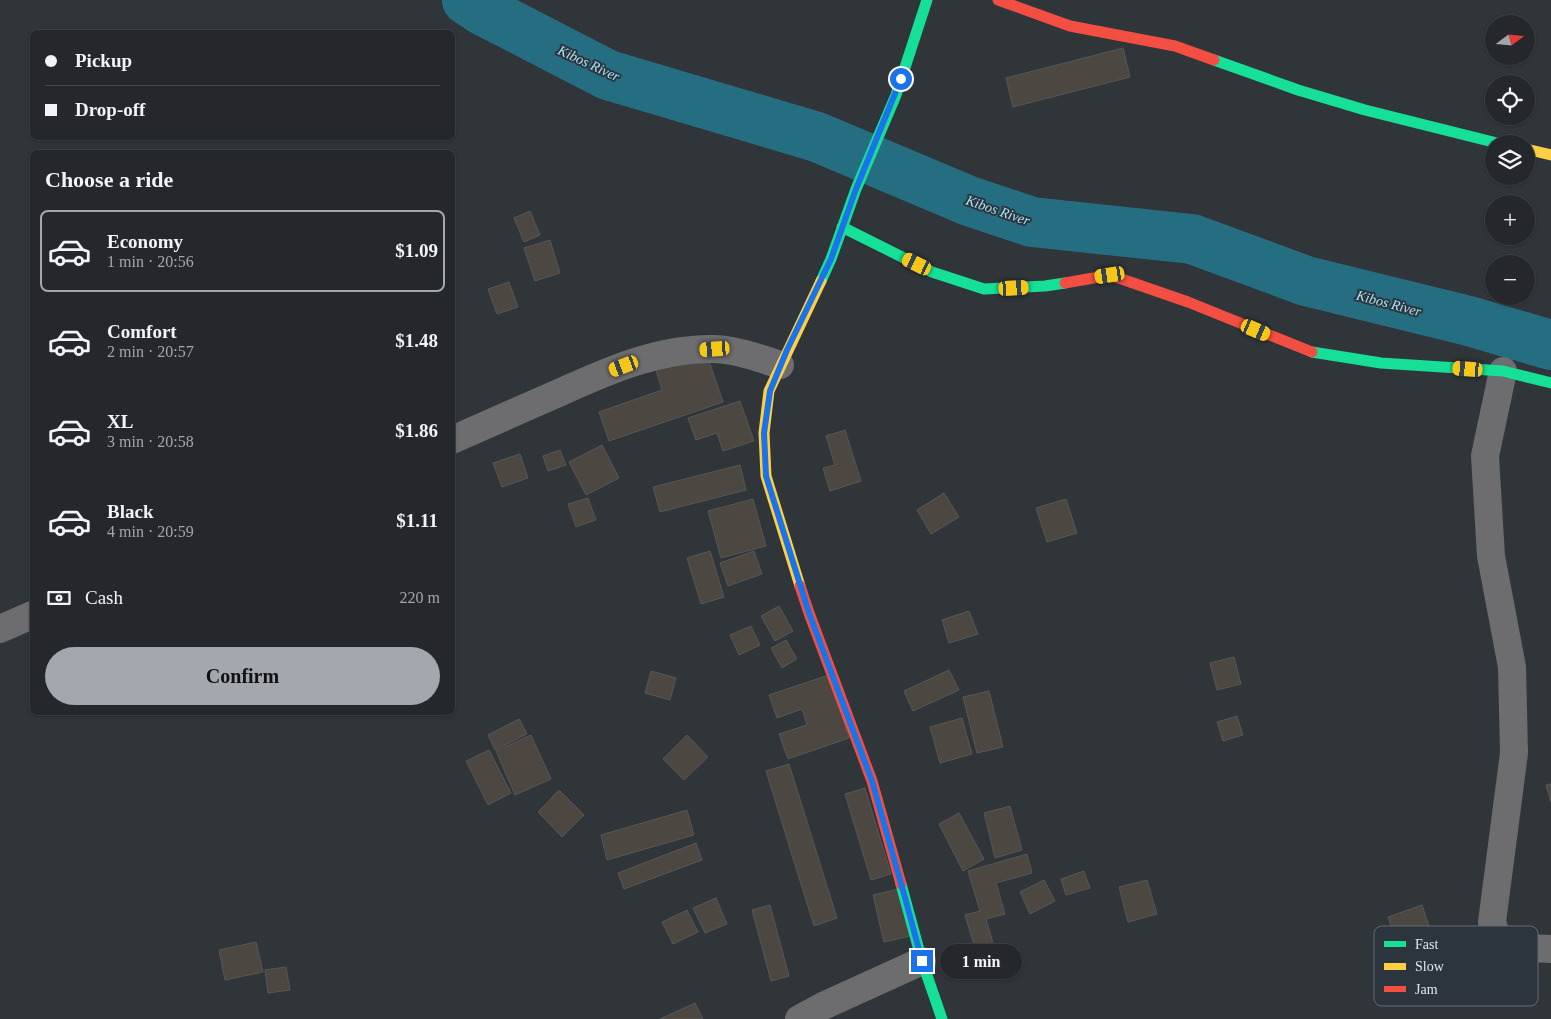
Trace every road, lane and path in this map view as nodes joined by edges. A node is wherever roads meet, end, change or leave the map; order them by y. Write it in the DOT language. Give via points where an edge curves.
graph roads {
  1 [pos="927,0"];
  2 [pos="998,0"];
  3 [pos="1485,140"];
  4 [pos="1535,151"];
  5 [pos="1551,155"];
  6 [pos="842,227"];
  7 [pos="780,364"];
  8 [pos="1503,371"];
  9 [pos="1551,383"];
  10 [pos="455,439"];
  11 [pos="30,616"];
  12 [pos="0,629"];
  13 [pos="1493,926"];
  14 [pos="1538,948"];
  15 [pos="1551,949"];
  16 [pos="922,961"];
  17 [pos="799,1019"];
  18 [pos="942,1019"];
  1 -- 6 [label="main road" via="896,95"];
  2 -- 3 [label="main road" via="1070,26 1175,46 1298,90"];
  4 -- 5 [label="main road"];
  6 -- 7 [label="main road" via="831,259"];
  6 -- 8 [label="main road" via="932,272 984,290 1045,286 1110,275 1188,302 1307,351 1381,363"];
  7 -- 10 [label="street" via="715,349 676,351 643,358"];
  7 -- 16 [label="main road" via="768,400 764,433 766,476 809,613 872,781"];
  8 -- 9 [label="main road"];
  8 -- 13 [label="street" via="1485,456 1491,556 1512,667 1514,753"];
  11 -- 12 [label="street"];
  14 -- 15 [label="street"];
  16 -- 17 [label="street"];
  16 -- 18 [label="main road"];
}
